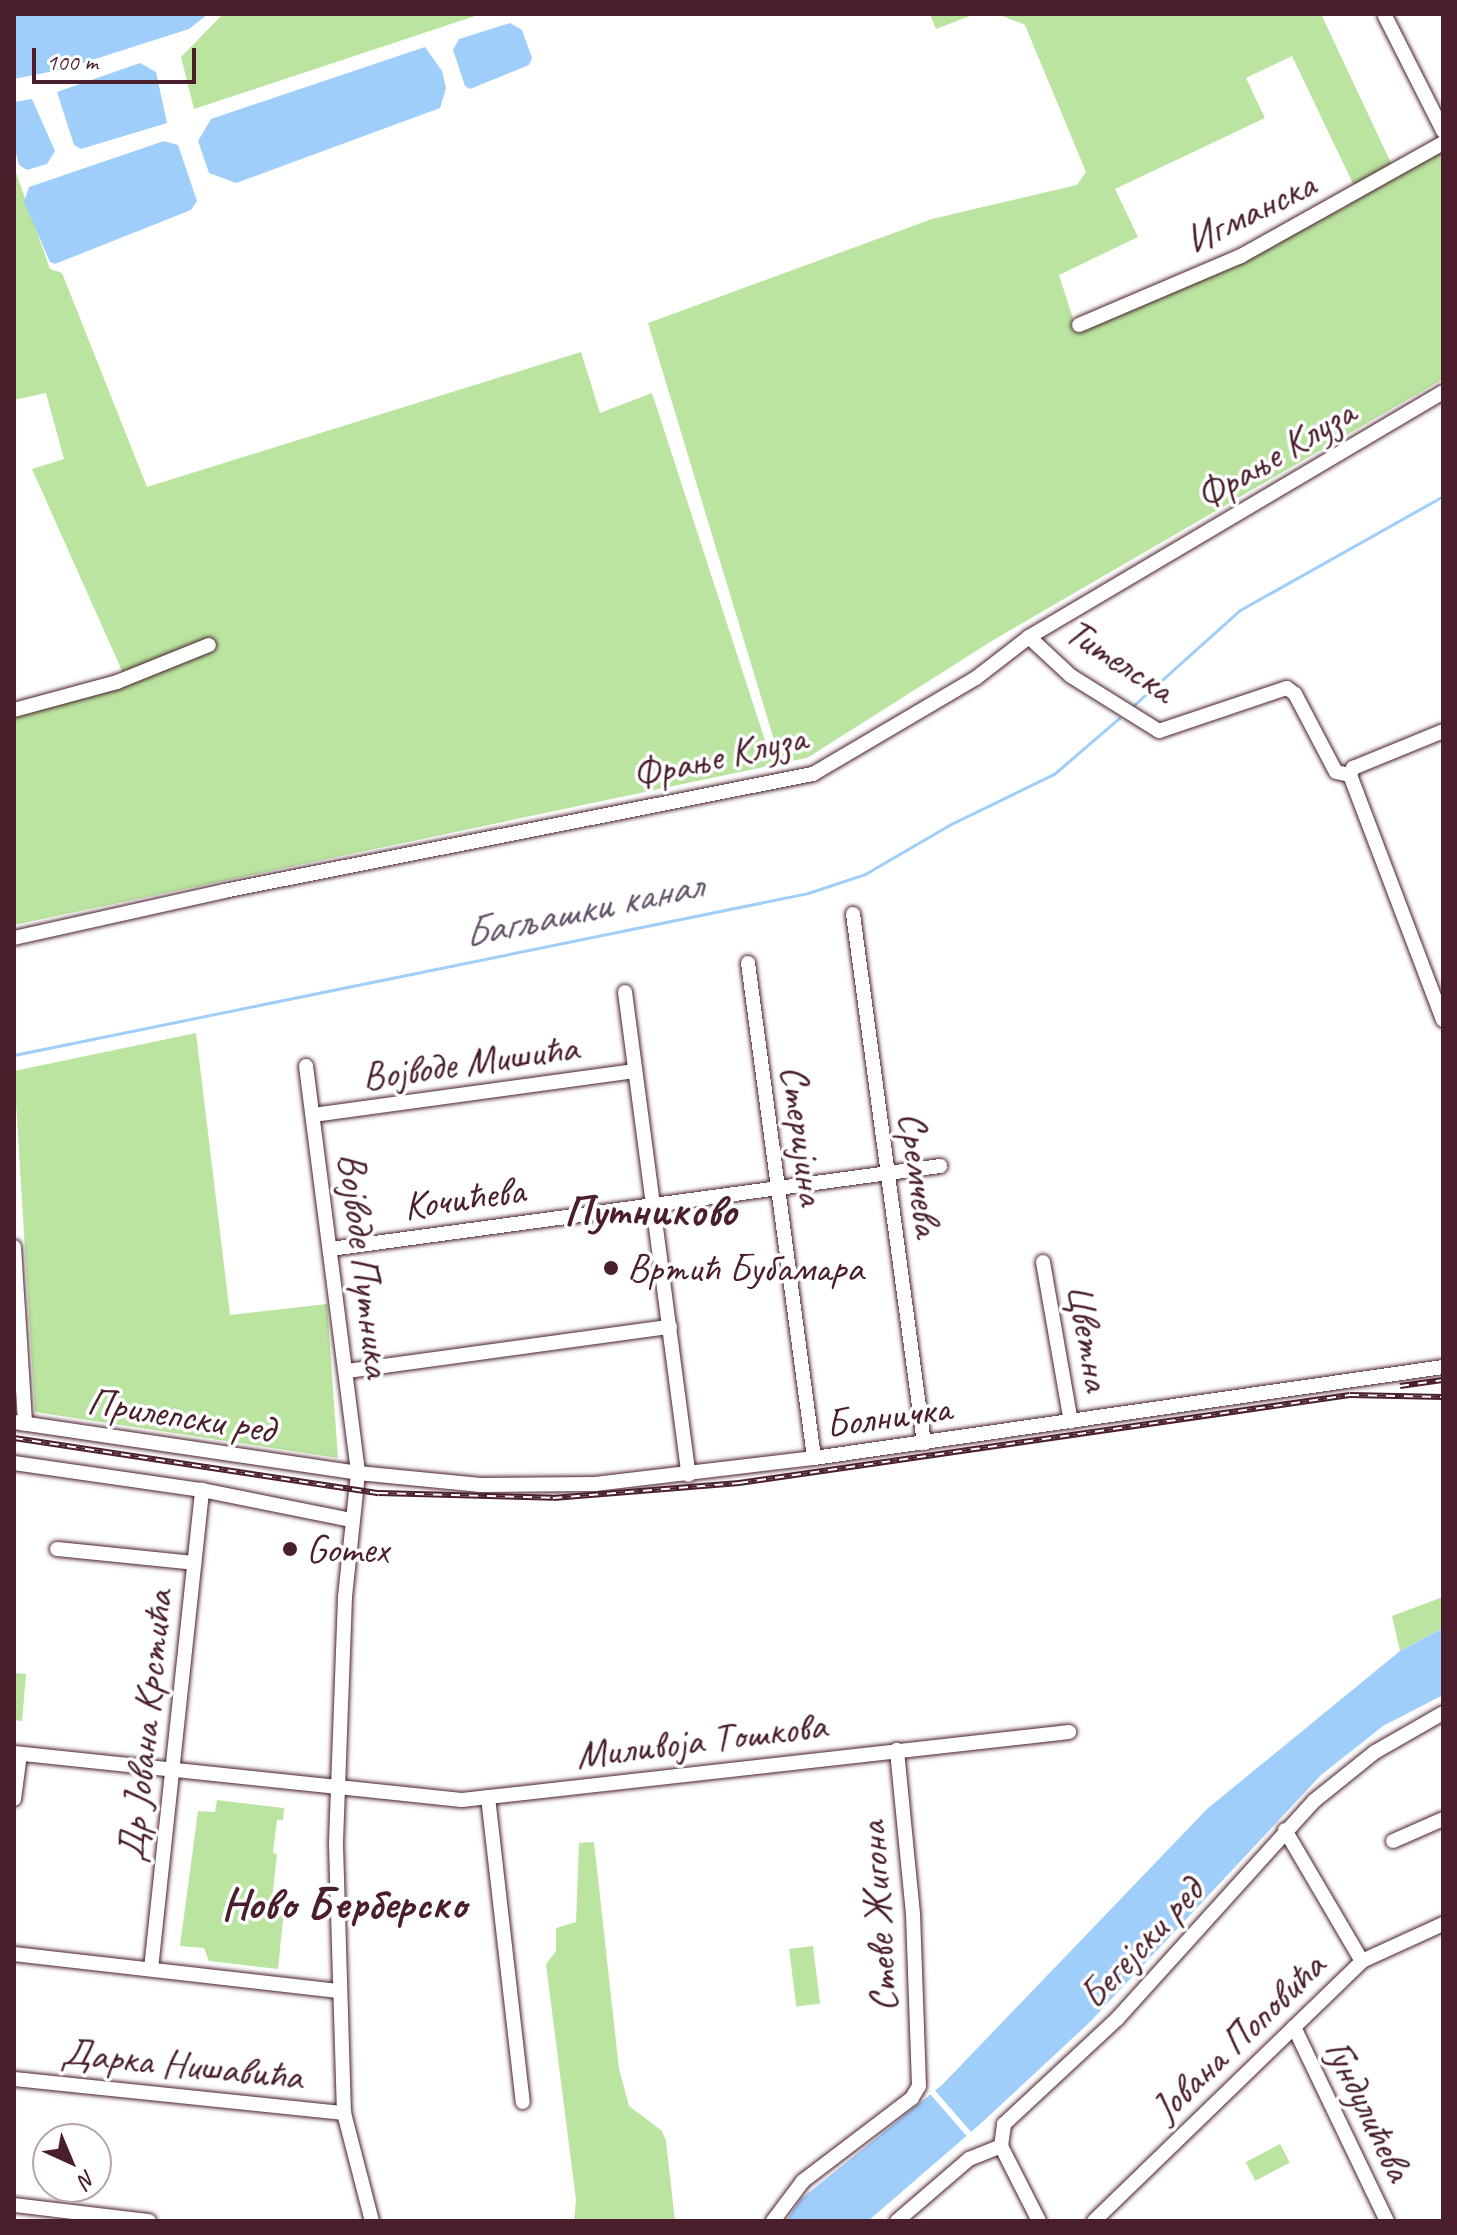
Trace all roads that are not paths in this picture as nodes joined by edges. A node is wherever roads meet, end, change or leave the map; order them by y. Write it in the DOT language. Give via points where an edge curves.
graph roads {
  1 [pos="1385,16"];
  2 [pos="1443,131"];
  3 [pos="1443,143"];
  4 [pos="1079,325"];
  5 [pos="1443,392"];
  6 [pos="1029,637"];
  7 [pos="209,645"];
  8 [pos="14,710"];
  9 [pos="1443,731"];
  10 [pos="1350,775"];
  11 [pos="853,914"];
  12 [pos="14,937"];
  13 [pos="748,963"];
  14 [pos="625,992"];
  15 [pos="1443,1020"];
  16 [pos="306,1066"];
  17 [pos="635,1071"];
  18 [pos="313,1115"];
  19 [pos="940,1166"];
  20 [pos="888,1173"];
  21 [pos="778,1188"];
  22 [pos="653,1205"];
  23 [pos="14,1247"];
  24 [pos="331,1249"];
  25 [pos="1043,1262"];
  26 [pos="670,1327"];
  27 [pos="1443,1367"];
  28 [pos="347,1371"];
  29 [pos="1071,1422"];
  30 [pos="20,1423"];
  31 [pos="924,1443"];
  32 [pos="814,1458"];
  33 [pos="14,1463"];
  34 [pos="338,1471"];
  35 [pos="358,1473"];
  36 [pos="689,1475"];
  37 [pos="202,1490"];
  38 [pos="351,1520"];
  39 [pos="57,1549"];
  40 [pos="194,1563"];
  41 [pos="1443,1713"];
  42 [pos="1069,1732"];
  43 [pos="897,1750"];
  44 [pos="17,1753"];
  45 [pos="173,1768"];
  46 [pos="339,1784"];
  47 [pos="488,1797"];
  48 [pos="14,1799"];
  49 [pos="1443,1819"];
  50 [pos="1285,1830"];
  51 [pos="1393,1841"];
  52 [pos="1443,1924"];
  53 [pos="14,1954"];
  54 [pos="1362,1961"];
  55 [pos="151,1969"];
  56 [pos="340,1991"];
  57 [pos="1294,2027"];
  58 [pos="14,2079"];
  59 [pos="523,2102"];
  60 [pos="344,2113"];
  61 [pos="1001,2146"];
  62 [pos="14,2205"];
  63 [pos="149,2221"];
  64 [pos="372,2221"];
  65 [pos="773,2221"];
  66 [pos="897,2221"];
  67 [pos="1039,2221"];
  68 [pos="1094,2221"];
  69 [pos="1387,2221"];
  1 -- 2 [label="street"];
  3 -- 4 [label="street, Игманска" via="1241,256"];
  5 -- 6 [label="street, Фрање Клуза"];
  6 -- 10 [label="street, Тителска" via="1071,676 1159,731 1287,688 1295,694 1331,768"];
  6 -- 12 [label="street, Фрање Клуза" via="976,678 813,774"];
  7 -- 8 [label="street" via="117,682"];
  9 -- 10 [label="street" via="1353,768"];
  10 -- 15 [label="street"];
  11 -- 20 [label="street, Сремчева"];
  13 -- 21 [label="street, Стеријина"];
  14 -- 17 [label="street"];
  16 -- 18 [label="street, Војводе Путника"];
  17 -- 18 [label="street, Војводе Мишића"];
  17 -- 22 [label="street"];
  18 -- 24 [label="street, Војводе Путника"];
  19 -- 20 [label="street, Кочићева"];
  20 -- 21 [label="street, Кочићева"];
  20 -- 31 [label="street, Сремчева"];
  21 -- 22 [label="street, Кочићева"];
  21 -- 32 [label="street, Стеријина"];
  22 -- 24 [label="street, Кочићева"];
  22 -- 26 [label="street"];
  23 -- 30 [label="street"];
  24 -- 28 [label="street, Војводе Путника"];
  25 -- 29 [label="street, Цветна"];
  26 -- 28 [label="street"];
  26 -- 36 [label="street"];
  27 -- 29 [label="street, Болничка"];
  28 -- 35 [label="street, Војводе Путника"];
  29 -- 31 [label="street, Болничка"];
  30 -- 34 [label="street, Прилепски ред"];
  31 -- 32 [label="street, Болничка"];
  32 -- 36 [label="street, Болничка"];
  33 -- 37 [label="street"];
  34 -- 35 [label="street, Болничка"];
  35 -- 36 [label="street, Болничка" via="501,1486"];
  35 -- 38 [label="street, Војводе Путника"];
  37 -- 38 [label="street"];
  37 -- 40 [label="street, Др Јована Крстића"];
  38 -- 46 [label="street, Војводе Путника"];
  39 -- 40 [label="street"];
  40 -- 45 [label="street, Др Јована Крстића"];
  41 -- 50 [label="street, Бегејски ред" via="1345,1774"];
  42 -- 43 [label="street, Миливоја Тошкова"];
  43 -- 47 [label="street, Миливоја Тошкова"];
  43 -- 65 [label="street, Стеве Жигона" via="913,1914 920,2079 912,2098 803,2181"];
  44 -- 45 [label="street, Миливоја Тошкова"];
  44 -- 48 [label="street"];
  45 -- 46 [label="street, Миливоја Тошкова"];
  45 -- 55 [label="street, Др Јована Крстића"];
  46 -- 47 [label="street, Миливоја Тошкова" via="462,1800"];
  46 -- 56 [label="street, Војводе Путника"];
  47 -- 59 [label="street"];
  49 -- 51 [label="street"];
  50 -- 54 [label="street"];
  50 -- 61 [label="street, Бегејски ред" via="1117,2019 1004,2124"];
  52 -- 54 [label="street, Јована Поповића"];
  53 -- 55 [label="street"];
  54 -- 57 [label="street, Јована Поповића"];
  55 -- 56 [label="street"];
  56 -- 60 [label="street, Војводе Путника"];
  57 -- 68 [label="street, Јована Поповића"];
  57 -- 69 [label="street, Гундулићева"];
  58 -- 60 [label="street, Дарка Нишавића"];
  60 -- 64 [label="street, Војводе Путника"];
  61 -- 66 [label="street" via="969,2159"];
  61 -- 67 [label="street"];
  62 -- 63 [label="street"];
}
